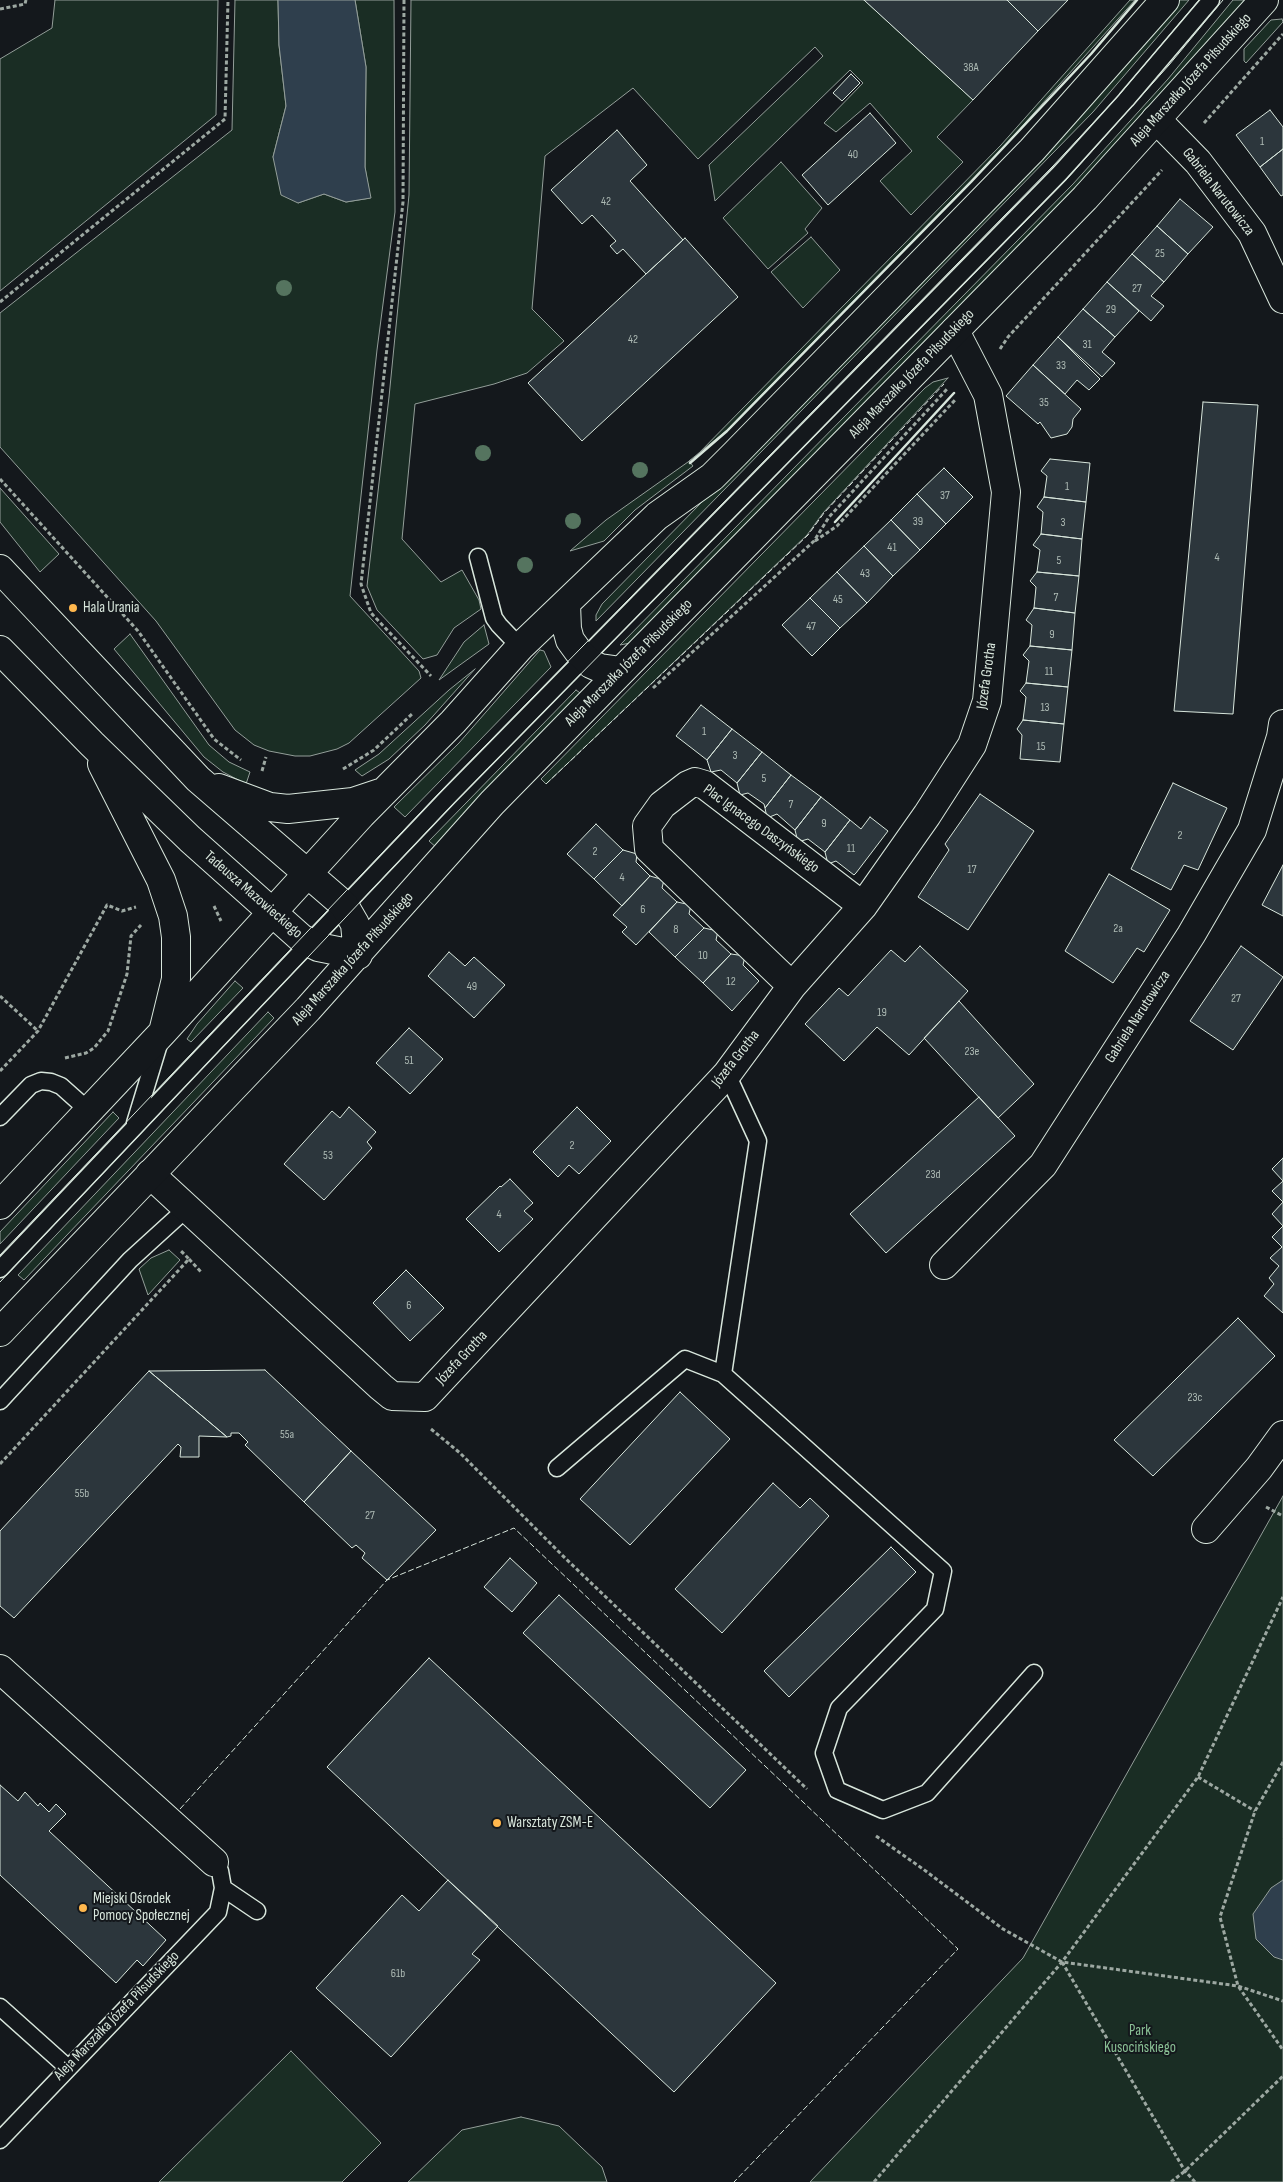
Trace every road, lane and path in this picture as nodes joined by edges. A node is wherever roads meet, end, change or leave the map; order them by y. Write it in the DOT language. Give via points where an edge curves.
graph roads {
  1 [pos="26,0"];
  2 [pos="228,0"];
  3 [pos="404,0"];
  4 [pos="1165,0"];
  5 [pos="1211,0"];
  6 [pos="1264,0"];
  7 [pos="0,8"];
  8 [pos="1283,34"];
  9 [pos="1156,119"];
  10 [pos="1200,129"];
  11 [pos="1164,168"];
  12 [pos="1283,299"];
  13 [pos="0,302"];
  14 [pos="955,331"];
  15 [pos="998,351"];
  16 [pos="952,385"];
  17 [pos="949,407"];
  18 [pos="0,479"];
  19 [pos="814,541"];
  20 [pos="478,557"];
  21 [pos="0,569"];
  22 [pos="566,604"];
  23 [pos="520,647"];
  24 [pos="0,650"];
  25 [pos="584,658"];
  26 [pos="621,671"];
  27 [pos="432,676"];
  28 [pos="652,690"];
  29 [pos="1282,733"];
  30 [pos="92,744"];
  31 [pos="246,762"];
  32 [pos="262,770"];
  33 [pos="271,772"];
  34 [pos="198,779"];
  35 [pos="391,784"];
  36 [pos="307,873"];
  37 [pos="211,899"];
  38 [pos="344,905"];
  39 [pos="138,906"];
  40 [pos="863,906"];
  41 [pos="272,912"];
  42 [pos="144,923"];
  43 [pos="223,926"];
  44 [pos="309,943"];
  45 [pos="358,955"];
  46 [pos="792,986"];
  47 [pos="0,996"];
  48 [pos="38,1031"];
  49 [pos="163,1032"];
  50 [pos="60,1059"];
  51 [pos="0,1071"];
  52 [pos="727,1074"];
  53 [pos="89,1111"];
  54 [pos="0,1116"];
  55 [pos="134,1127"];
  56 [pos="150,1174"];
  57 [pos="0,1205"];
  58 [pos="186,1209"];
  59 [pos="174,1245"];
  60 [pos="189,1259"];
  61 [pos="944,1265"];
  62 [pos="0,1269"];
  63 [pos="202,1273"];
  64 [pos="0,1332"];
  65 [pos="723,1374"];
  66 [pos="0,1401"];
  67 [pos="429,1428"];
  68 [pos="1283,1435"];
  69 [pos="0,1464"];
  70 [pos="557,1468"];
  71 [pos="1206,1529"];
  72 [pos="1283,1597"];
  73 [pos="0,1669"];
  74 [pos="1034,1673"];
  75 [pos="1283,1762"];
  76 [pos="1198,1777"];
  77 [pos="808,1790"];
  78 [pos="1256,1811"];
  79 [pos="874,1835"];
  80 [pos="214,1862"];
  81 [pos="223,1888"];
  82 [pos="257,1911"];
  83 [pos="1062,1962"];
  84 [pos="1238,1986"];
  85 [pos="1283,2001"];
  86 [pos="0,2006"];
  87 [pos="1283,2050"];
  88 [pos="67,2067"];
  89 [pos="1283,2076"];
  90 [pos="0,2140"];
  91 [pos="1185,2171"];
  92 [pos="874,2182"];
  93 [pos="1171,2182"];
  94 [pos="1195,2182"];
  1 -- 7 [label="path" via="25,4"];
  2 -- 13 [label="path" via="225,119"];
  3 -- 27 [label="path" via="403,202 361,584 371,613"];
  4 -- 22 [label="street" via="1032,150 735,454 712,476 657,516"];
  5 -- 25 [label="lane" via="1060,173"];
  6 -- 9 [label="street, Aleja Marszałka Józefa Piłsudskiego"];
  8 -- 10 [label="path"];
  9 -- 12 [label="street, Gabriela Narutowicza" via="1198,162 1252,233"];
  9 -- 14 [label="street, Aleja Marszałka Józefa Piłsudskiego" via="1085,198"];
  11 -- 15 [label="path"];
  14 -- 26 [label="street, Aleja Marszałka Józefa Piłsudskiego"];
  14 -- 40 [label="street, Józefa Grotha" via="988,395 1006,492 987,701 972,746"];
  16 -- 19 [label="path" via="829,518"];
  17 -- 19 [label="path" via="838,526"];
  18 -- 31 [label="path" via="138,632 214,739"];
  19 -- 28 [label="path"];
  20 -- 23 [label="lane" via="494,618"];
  21 -- 34 [label="street"];
  22 -- 23 [label="street"];
  22 -- 25 [label="street" via="570,640"];
  23 -- 35 [label="street" via="454,722"];
  24 -- 30 [label="street, Tadeusza Mazowieckiego"];
  25 -- 26 [label="street" via="600,668"];
  25 -- 38 [label="lane"];
  26 -- 45 [label="street, Aleja Marszałka Józefa Piłsudskiego" via="492,803"];
  29 -- 61 [label="street, Gabriela Narutowicza" via="1252,830 1191,936 1043,1165"];
  30 -- 41 [label="street, Tadeusza Mazowieckiego"];
  30 -- 49 [label="street, Tadeusza Mazowieckiego" via="161,880 173,916 176,978"];
  32 -- 33 [label="path"];
  34 -- 35 [label="street" via="270,807 288,809 365,800"];
  34 -- 36 [label="street"];
  35 -- 36 [label="street"];
  36 -- 38 [label="street"];
  36 -- 41 [label="street"];
  37 -- 43 [label="path"];
  38 -- 44 [label="lane"];
  38 -- 45 [label="street" via="355,924"];
  39 -- 48 [label="path" via="122,911 107,905"];
  40 -- 46 [label="street, Józefa Grotha"];
  40 -- 46 [label="street, Plac Ignacego Daszyńskiego" via="705,785 695,782 688,785 662,805 647,826 649,849"];
  41 -- 44 [label="street, Tadeusza Mazowieckiego"];
  41 -- 49 [label="street"];
  42 -- 50 [label="path" via="131,936 127,974 108,1031 86,1053"];
  44 -- 45 [label="street, Tadeusza Mazowieckiego"];
  44 -- 55 [label="lane"];
  45 -- 56 [label="street, Aleja Marszałka Józefa Piłsudskiego"];
  46 -- 52 [label="street, Józefa Grotha"];
  47 -- 48 [label="path"];
  48 -- 51 [label="path"];
  49 -- 53 [label="street"];
  49 -- 55 [label="lane"];
  52 -- 58 [label="street, Józefa Grotha" via="425,1397 392,1396"];
  52 -- 65 [label="lane" via="758,1141"];
  53 -- 54 [label="lane" via="61,1086 41,1081 31,1085"];
  53 -- 57 [label="street"];
  55 -- 62 [label="lane"];
  56 -- 58 [label="street, Józefa Grotha"];
  56 -- 64 [label="street, Aleja Marszałka Józefa Piłsudskiego"];
  58 -- 66 [label="lane" via="130,1260"];
  59 -- 60 [label="path"];
  60 -- 63 [label="path"];
  60 -- 69 [label="path"];
  65 -- 70 [label="lane" via="685,1359"];
  65 -- 74 [label="lane" via="943,1571 935,1609 839,1708 824,1753 837,1790 883,1810 927,1793"];
  67 -- 77 [label="path" via="460,1453"];
  68 -- 71 [label="street"];
  72 -- 76 [label="path"];
  73 -- 80 [label="street, Aleja Marszałka Józefa Piłsudskiego"];
  75 -- 78 [label="path"];
  76 -- 78 [label="path"];
  76 -- 83 [label="path"];
  78 -- 84 [label="path" via="1220,1917"];
  79 -- 83 [label="path" via="1003,1928"];
  80 -- 81 [label="lane, Aleja Marszałka Józefa Piłsudskiego" via="220,1871"];
  81 -- 82 [label="lane"];
  81 -- 88 [label="lane, Aleja Marszałka Józefa Piłsudskiego" via="218,1912"];
  83 -- 84 [label="path"];
  83 -- 91 [label="path"];
  83 -- 92 [label="path"];
  84 -- 85 [label="path"];
  84 -- 87 [label="path"];
  86 -- 88 [label="lane"];
  88 -- 90 [label="lane, Aleja Marszałka Józefa Piłsudskiego"];
  89 -- 91 [label="path"];
  91 -- 93 [label="path"];
  91 -- 94 [label="path"];
}
